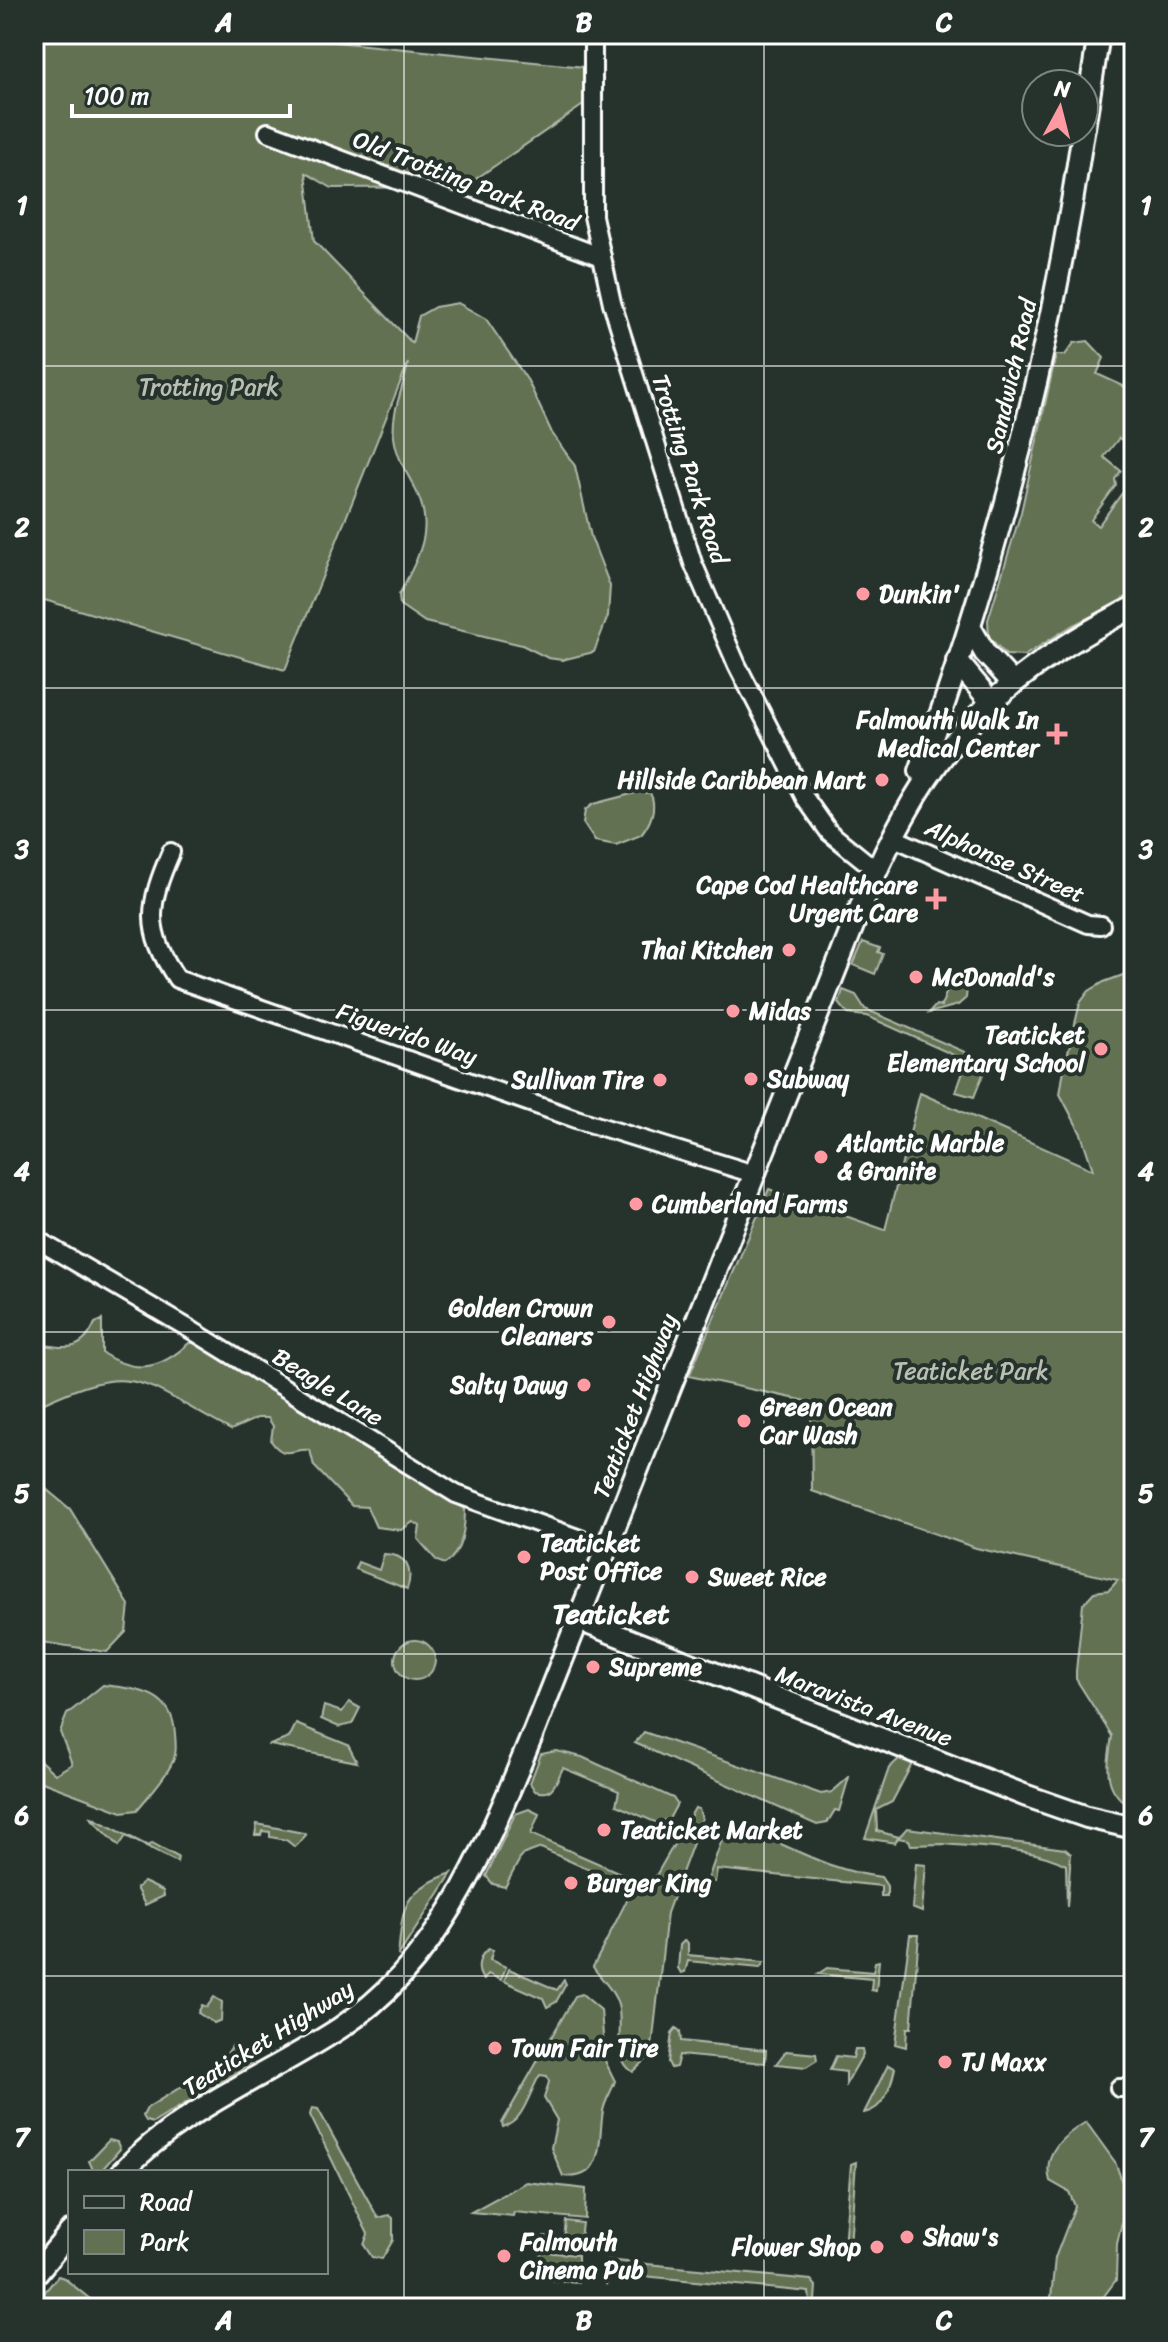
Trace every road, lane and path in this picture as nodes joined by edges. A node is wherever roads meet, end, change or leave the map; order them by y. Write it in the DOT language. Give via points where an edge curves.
graph roads {
  1 [pos="593,34"];
  2 [pos="1099,34"];
  3 [pos="1094,68"];
  4 [pos="268,132"];
  5 [pos="1081,148"];
  6 [pos="602,257"];
  7 [pos="1134,607"];
  8 [pos="970,627"];
  9 [pos="957,661"];
  10 [pos="1012,682"];
  11 [pos="991,702"];
  12 [pos="906,808"];
  13 [pos="892,837"];
  14 [pos="171,852"];
  15 [pos="876,870"];
  16 [pos="1101,925"];
  17 [pos="754,1174"];
  18 [pos="34,1238"];
  19 [pos="608,1549"];
  20 [pos="579,1620"];
  21 [pos="1134,1828"];
  22 [pos="124,2170"];
  23 [pos="68,2234"];
  24 [pos="34,2276"];
  1 -- 6 [label="street, Trotting Park Road" via="591,182"];
  2 -- 3 [label="main road, Sandwich Road"];
  4 -- 6 [label="street, Old Trotting Park Road"];
  5 -- 8 [label="main road, Sandwich Road" via="1034,398"];
  6 -- 15 [label="street, Trotting Park Road" via="693,563 737,665 816,815"];
  7 -- 10 [label="main road, Teaticket Highway"];
  8 -- 9 [label="main road, Sandwich Road"];
  8 -- 10 [label="main road"];
  9 -- 11 [label="main road"];
  9 -- 12 [label="main road, Sandwich Road"];
  10 -- 11 [label="main road, Teaticket Highway"];
  11 -- 12 [label="main road, Teaticket Highway" via="945,749"];
  12 -- 13 [label="main road, Teaticket Highway"];
  13 -- 15 [label="main road, Teaticket Highway"];
  13 -- 16 [label="street, Alphonse Street" via="1088,924"];
  14 -- 17 [label="street, Figuerido Way" via="152,904 152,926 159,952 177,979 576,1119"];
  15 -- 17 [label="main road, Teaticket Highway"];
  17 -- 19 [label="main road, Teaticket Highway"];
  18 -- 19 [label="street, Beagle Lane" via="456,1494"];
  19 -- 20 [label="main road, Teaticket Highway"];
  20 -- 21 [label="main road, Maravista Avenue" via="1009,1790"];
  20 -- 22 [label="main road, Teaticket Highway" via="474,1866 442,1925 401,1978 340,2028 159,2135"];
  23 -- 24 [label="main road"];
}
